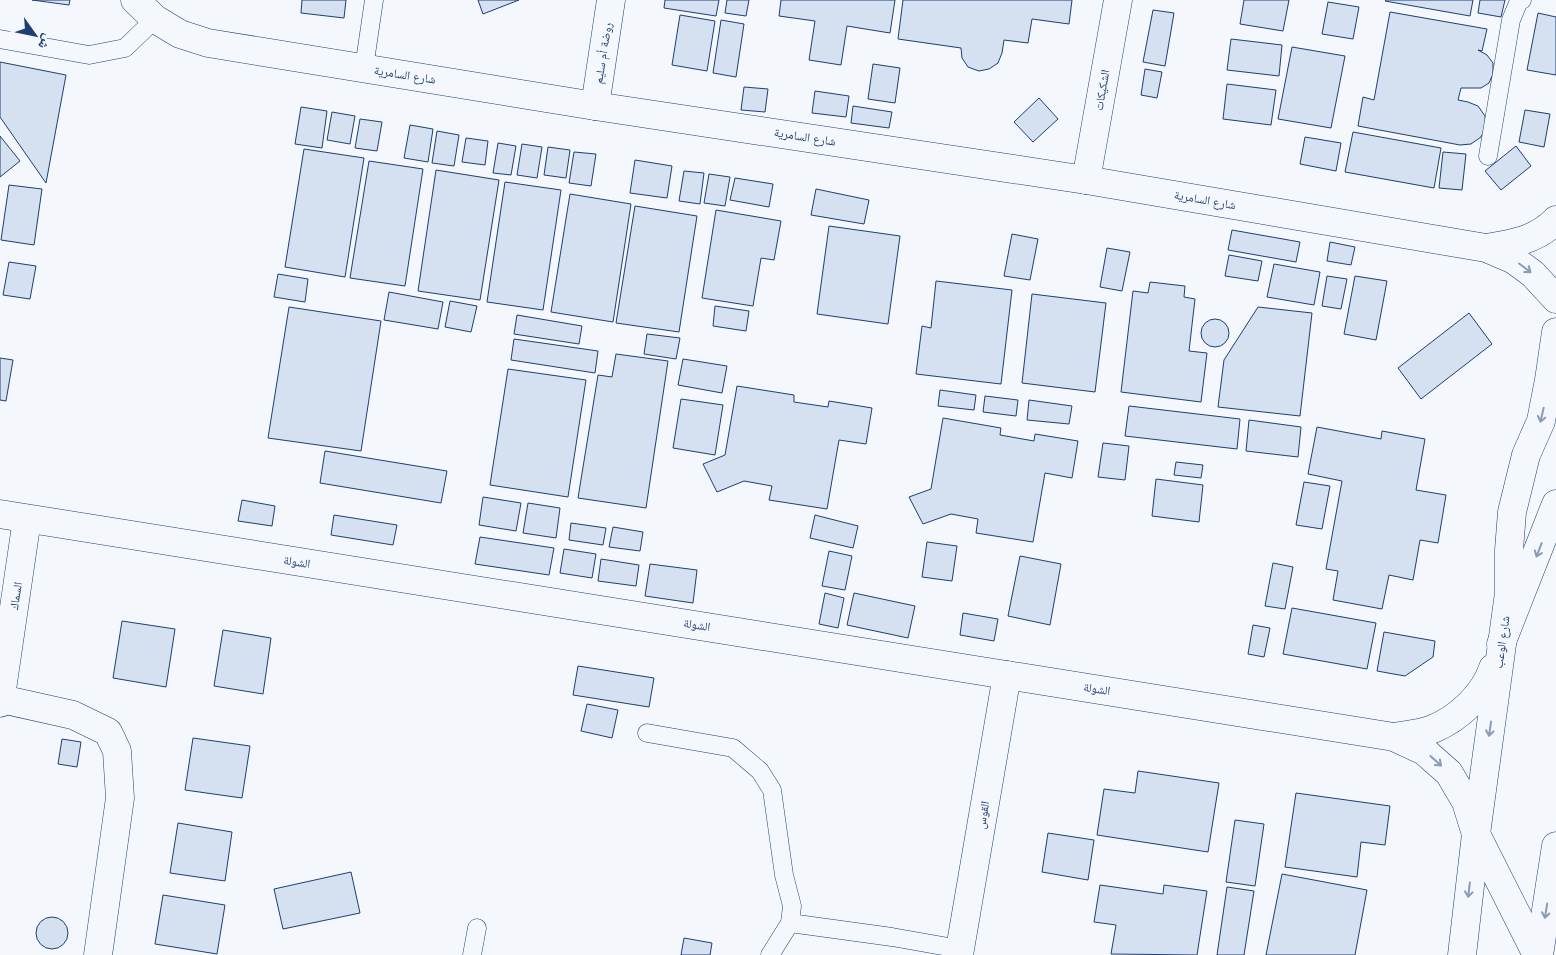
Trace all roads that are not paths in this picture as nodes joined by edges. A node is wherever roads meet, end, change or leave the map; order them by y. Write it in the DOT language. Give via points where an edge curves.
graph roads {
  1 [pos="135,0"];
  2 [pos="374,0"];
  3 [pos="612,0"];
  4 [pos="1118,0"];
  5 [pos="1522,0"];
  6 [pos="155,19"];
  7 [pos="0,39"];
  8 [pos="364,68"];
  9 [pos="595,106"];
  10 [pos="1488,156"];
  11 [pos="1086,180"];
  12 [pos="1556,220"];
  13 [pos="1486,248"];
  14 [pos="1556,299"];
  15 [pos="1556,332"];
  16 [pos="1556,504"];
  17 [pos="0,514"];
  18 [pos="27,519"];
  19 [pos="1501,644"];
  20 [pos="1007,675"];
  21 [pos="1,699"];
  22 [pos="0,703"];
  23 [pos="647,734"];
  24 [pos="1394,737"];
  25 [pos="1476,834"];
  26 [pos="1556,846"];
  27 [pos="790,923"];
  28 [pos="477,928"];
  29 [pos="960,952"];
  30 [pos="98,955"];
  31 [pos="472,955"];
  32 [pos="770,955"];
  33 [pos="1462,955"];
  34 [pos="1538,955"];
  1 -- 6 [label="street, شارع السامرية"];
  2 -- 8 [label="lane"];
  3 -- 9 [label="street, روضة أم سليم"];
  4 -- 11 [label="street, الشكيكات"];
  5 -- 10 [label="lane" via="1511,20"];
  6 -- 7 [label="lane" via="125,48 89,55"];
  6 -- 8 [label="street, شارع السامرية" via="180,34 208,43"];
  8 -- 9 [label="street, شارع السامرية"];
  9 -- 11 [label="street, شارع السامرية"];
  11 -- 13 [label="street, شارع السامرية"];
  12 -- 13 [label="street, شارع السامرية" via="1547,230 1517,244"];
  13 -- 14 [label="street, شارع السامرية, one-way" via="1514,260"];
  15 -- 19 [label="street, شارع الوعب, one-way" via="1540,421 1526,455 1512,512 1508,594"];
  16 -- 19 [label="street, one-way"];
  17 -- 18 [label="street, الشولة"];
  18 -- 20 [label="street, الشولة"];
  18 -- 21 [label="street, السماك"];
  19 -- 24 [label="street, الشولة" via="1489,680 1465,710 1432,730"];
  19 -- 25 [label="street, شارع الوعب, one-way"];
  20 -- 24 [label="street, الشولة"];
  20 -- 29 [label="street, القوس"];
  21 -- 22 [label="street, السماك"];
  21 -- 30 [label="street" via="82,719 108,732 117,751 120,798"];
  23 -- 27 [label="lane" via="733,748 760,771 772,790 784,875 792,906"];
  24 -- 25 [label="street, الشولة, one-way" via="1424,751 1449,773 1466,802"];
  25 -- 33 [label="street, شارع الوعب, one-way"];
  25 -- 34 [label="street"];
  26 -- 34 [label="street, one-way"];
  27 -- 29 [label="lane" via="892,937"];
  27 -- 32 [label="lane"];
  28 -- 31 [label="lane"];
}
